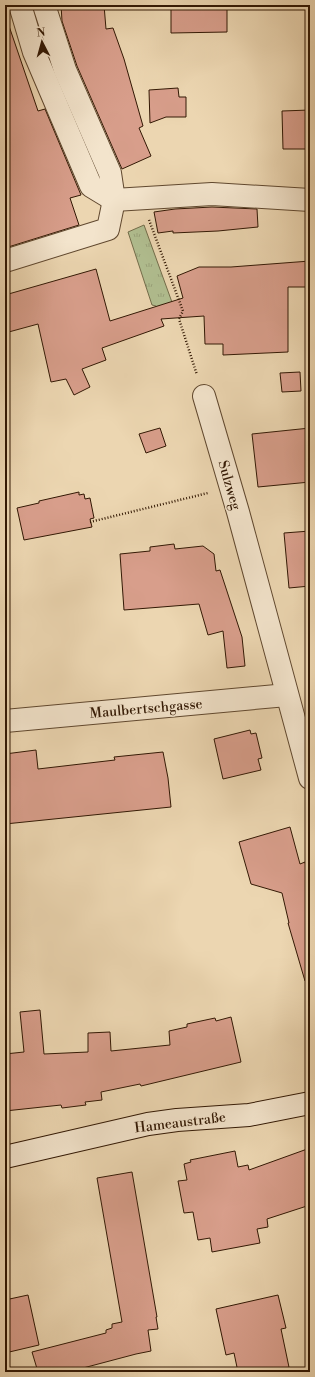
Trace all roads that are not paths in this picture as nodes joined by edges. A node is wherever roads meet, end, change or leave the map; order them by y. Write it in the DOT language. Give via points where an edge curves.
graph roads {
  1 [pos="20,5"];
  2 [pos="44,5"];
  3 [pos="114,200"];
  4 [pos="310,200"];
  5 [pos="5,261"];
  6 [pos="204,396"];
  7 [pos="287,695"];
  8 [pos="5,721"];
  9 [pos="310,778"];
  10 [pos="310,1103"];
  11 [pos="5,1157"];
  1 -- 3 [label="street" via="34,52 91,186"];
  2 -- 3 [label="street" via="65,70 110,173"];
  3 -- 4 [label="street" via="212,194"];
  3 -- 5 [label="street" via="108,229"];
  6 -- 7 [label="street, Sulzweg"];
  7 -- 8 [label="street, Maulbertschgasse"];
  7 -- 9 [label="street, Sulzweg"];
  10 -- 11 [label="street, Hameaustraße" via="249,1115 148,1124"];
}
